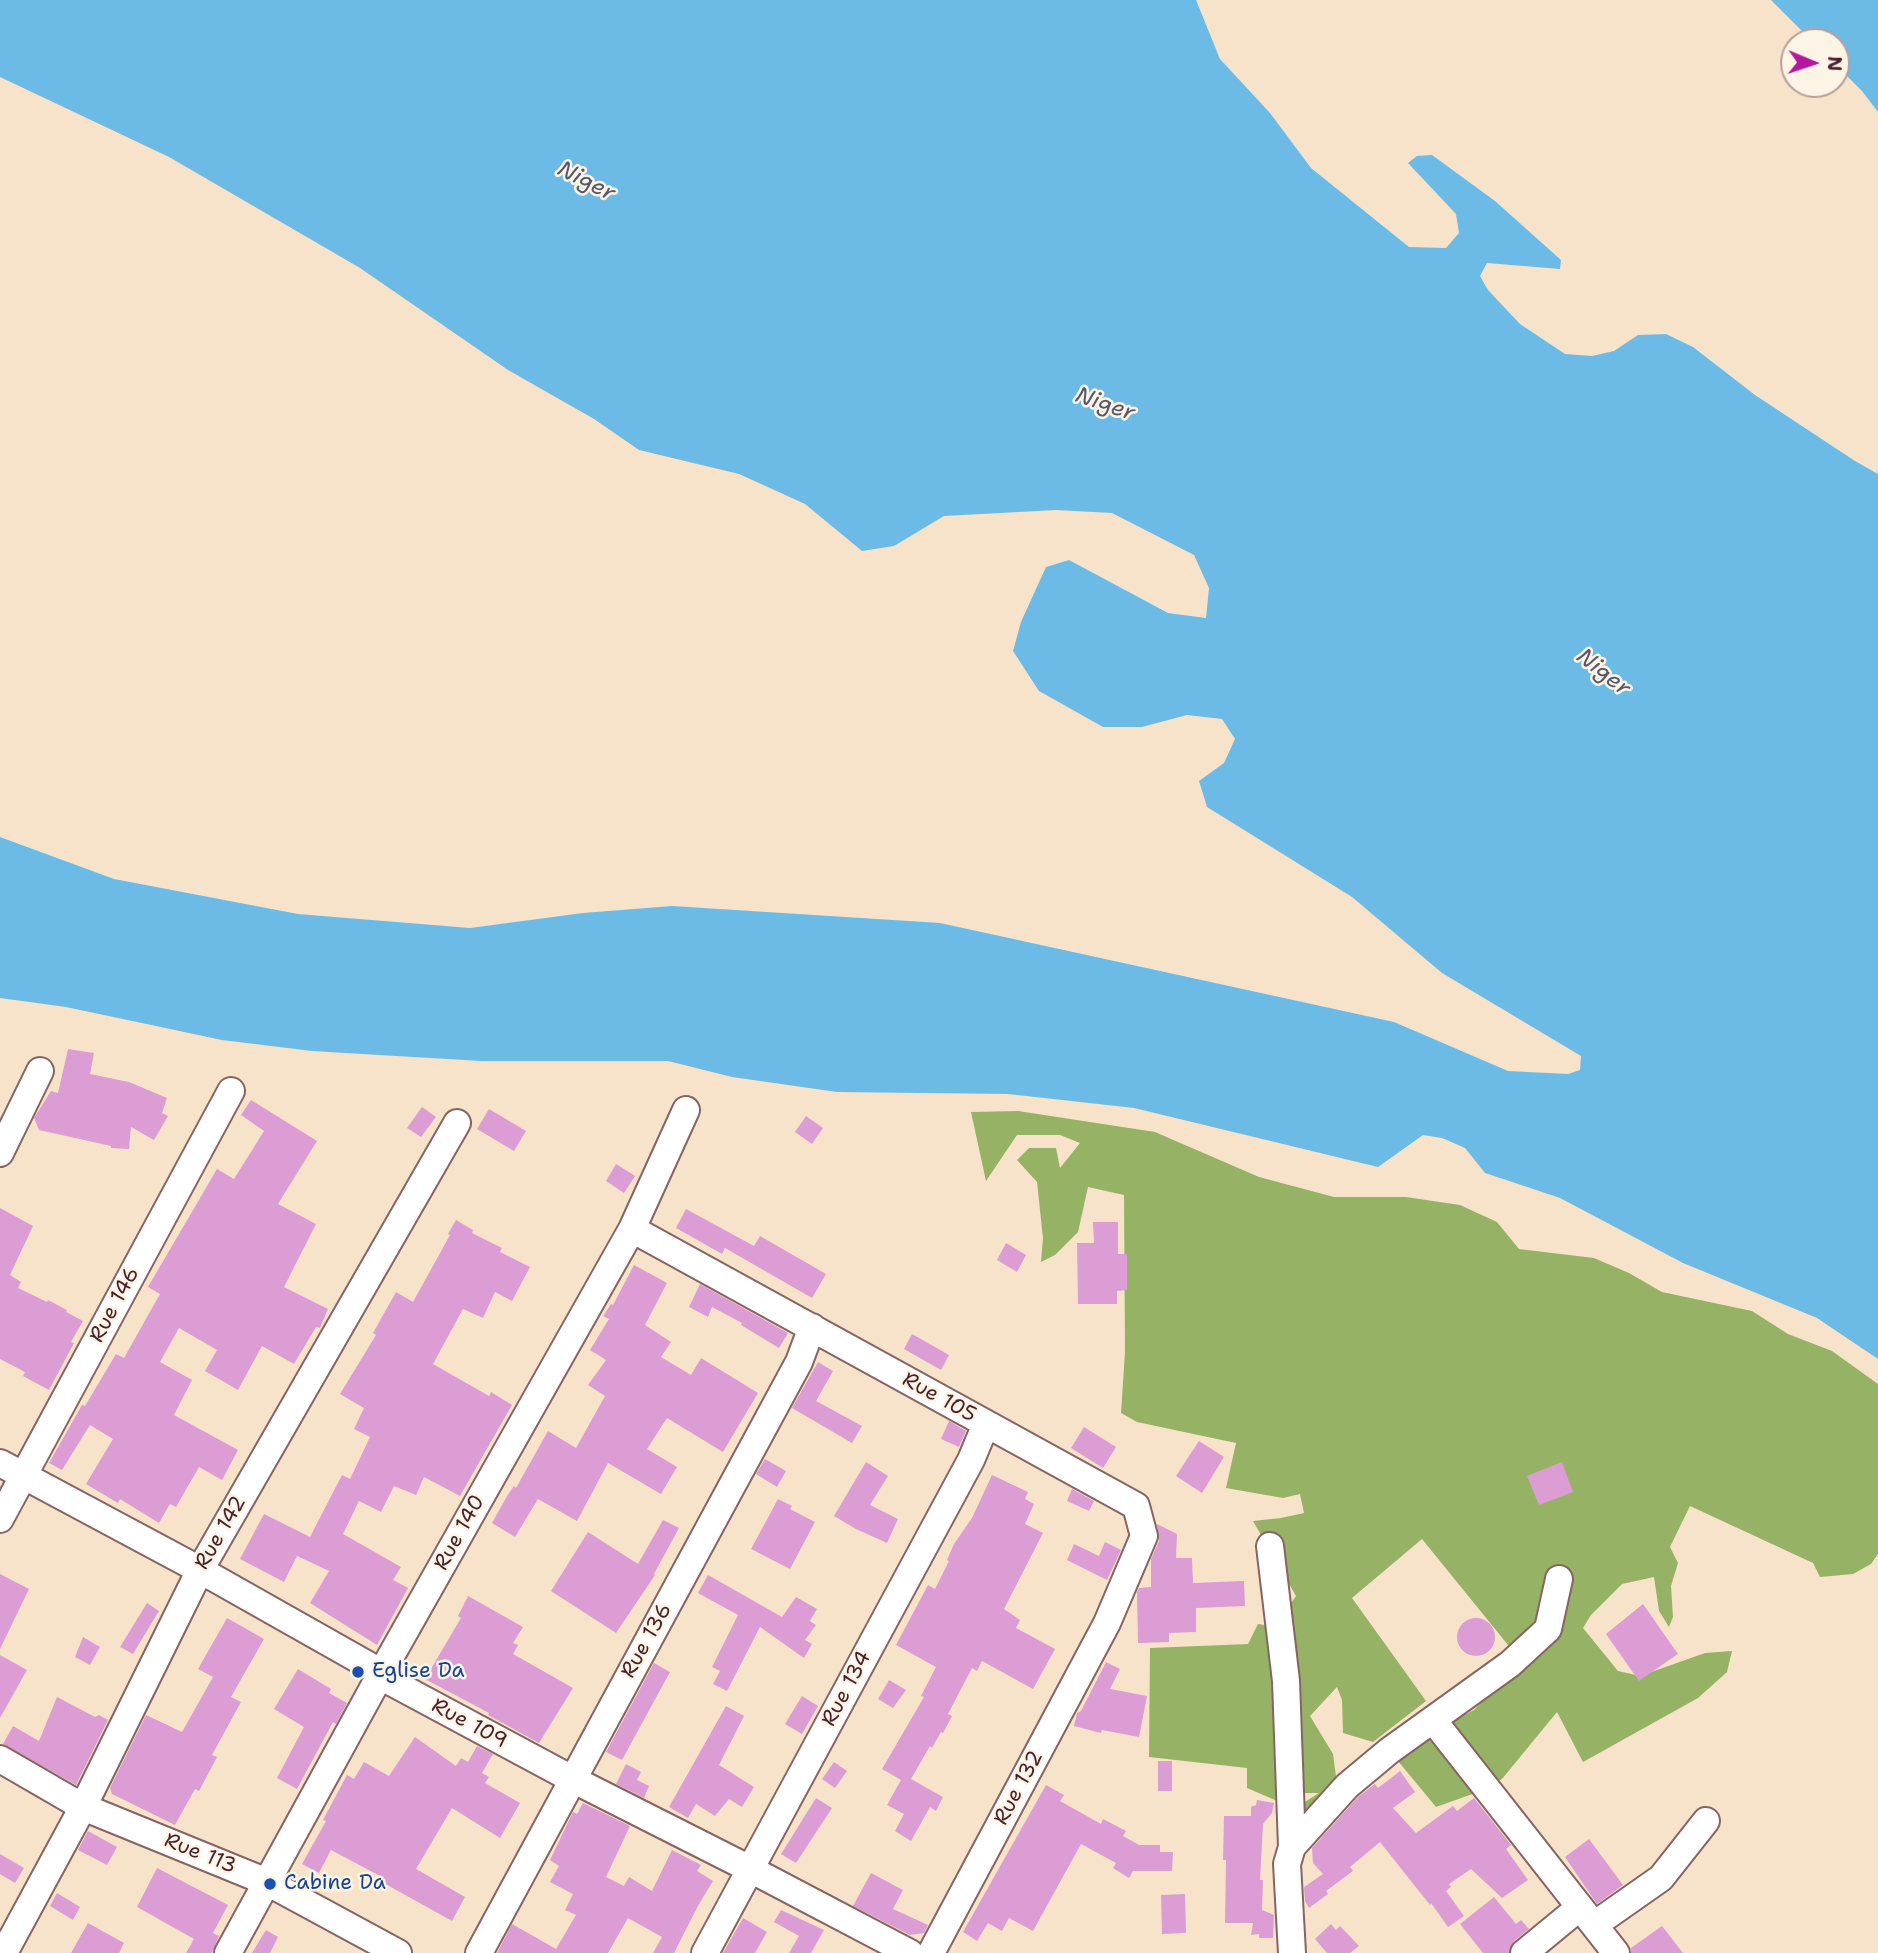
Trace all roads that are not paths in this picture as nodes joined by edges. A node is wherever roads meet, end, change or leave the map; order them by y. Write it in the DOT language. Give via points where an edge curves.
graph roads {
  1 [pos="40,1072"];
  2 [pos="231,1091"];
  3 [pos="686,1110"];
  4 [pos="457,1123"];
  5 [pos="0,1153"];
  6 [pos="632,1229"];
  7 [pos="812,1327"];
  8 [pos="986,1423"];
  9 [pos="11,1469"];
  10 [pos="0,1519"];
  11 [pos="1270,1546"];
  12 [pos="200,1570"];
  13 [pos="1559,1579"];
  14 [pos="1107,1623"];
  15 [pos="380,1676"];
  16 [pos="1433,1720"];
  17 [pos="0,1759"];
  18 [pos="572,1779"];
  19 [pos="83,1807"];
  20 [pos="1706,1821"];
  21 [pos="1292,1847"];
  22 [pos="750,1869"];
  23 [pos="267,1882"];
  24 [pos="1587,1916"];
  25 [pos="4,1953"];
  26 [pos="228,1953"];
  27 [pos="398,1953"];
  28 [pos="479,1953"];
  29 [pos="705,1953"];
  30 [pos="910,1953"];
  31 [pos="931,1953"];
  32 [pos="1292,1953"];
  33 [pos="1524,1953"];
  34 [pos="1616,1953"];
  1 -- 5 [label="street"];
  2 -- 9 [label="street, Rue 146"];
  3 -- 6 [label="street, Rue 140"];
  4 -- 12 [label="street, Rue 142"];
  6 -- 7 [label="street, Rue 105"];
  6 -- 15 [label="street, Rue 140"];
  7 -- 8 [label="street, Rue 105"];
  7 -- 18 [label="street, Rue 136" via="799,1362"];
  8 -- 14 [label="street, Rue 105" via="1136,1506 1144,1536"];
  8 -- 22 [label="street, Rue 134" via="971,1460"];
  9 -- 10 [label="street, Rue 146"];
  9 -- 12 [label="street, Rue 109"];
  11 -- 21 [label="street" via="1286,1681"];
  12 -- 15 [label="street, Rue 109" via="377,1670"];
  12 -- 19 [label="street, Rue 142"];
  13 -- 16 [label="street" via="1548,1629 1510,1664"];
  14 -- 31 [label="street, Rue 132"];
  15 -- 18 [label="street, Rue 109"];
  15 -- 23 [label="street, Rue 140"];
  16 -- 21 [label="street" via="1347,1786"];
  16 -- 24 [label="street"];
  17 -- 19 [label="street, Rue 113"];
  18 -- 22 [label="street, Rue 109"];
  18 -- 28 [label="street, Rue 136"];
  19 -- 23 [label="street, Rue 113"];
  19 -- 25 [label="street, Rue 142"];
  20 -- 24 [label="street" via="1661,1878"];
  21 -- 32 [label="street" via="1287,1864"];
  22 -- 29 [label="street, Rue 134"];
  22 -- 30 [label="street, Rue 109"];
  23 -- 26 [label="street, Rue 140"];
  23 -- 27 [label="street, Rue 113"];
  24 -- 33 [label="street"];
  24 -- 34 [label="street"];
}
